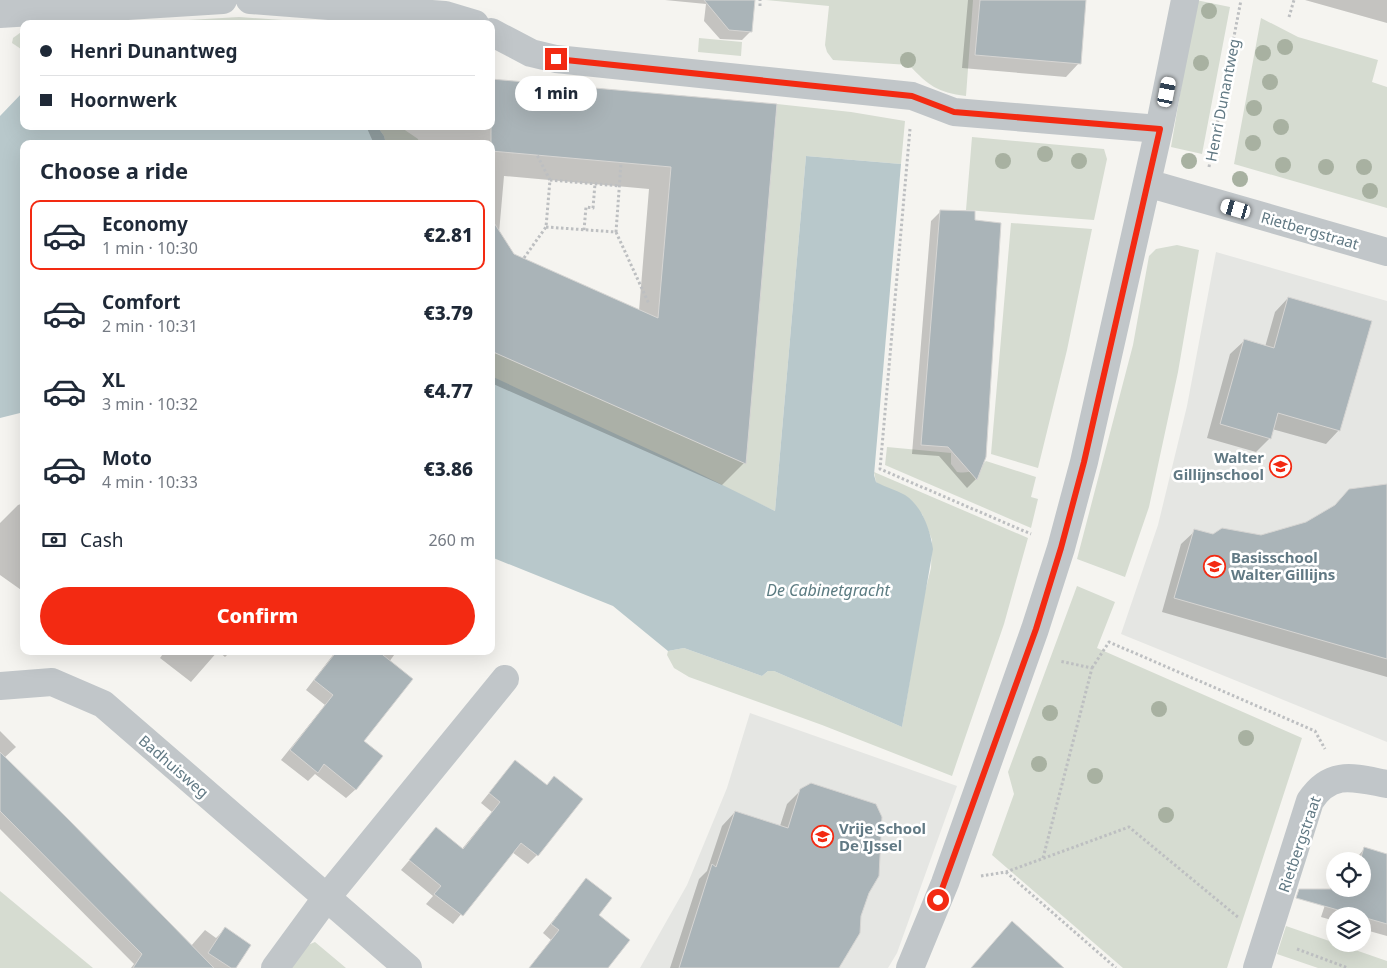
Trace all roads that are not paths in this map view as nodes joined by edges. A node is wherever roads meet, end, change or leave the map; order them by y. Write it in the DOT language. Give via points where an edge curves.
graph roads {
  1 [pos="223,0"];
  2 [pos="250,0"];
  3 [pos="1185,0"];
  4 [pos="0,14"];
  5 [pos="462,20"];
  6 [pos="495,34"];
  7 [pos="1160,129"];
  8 [pos="1146,183"];
  9 [pos="1387,252"];
  10 [pos="505,679"];
  11 [pos="0,686"];
  12 [pos="1387,784"];
  13 [pos="328,897"];
  14 [pos="275,968"];
  15 [pos="408,968"];
  16 [pos="910,968"];
  17 [pos="1257,968"];
  1 -- 4 [label="street"];
  2 -- 5 [label="street" via="445,15"];
  3 -- 7 [label="street"];
  6 -- 7 [label="street" via="531,52 556,59 912,96 954,112"];
  7 -- 8 [label="street"];
  8 -- 9 [label="street, Rietbergstraat"];
  8 -- 16 [label="street" via="1084,462 1061,548 1027,654 945,883"];
  10 -- 13 [label="street"];
  11 -- 13 [label="street, Badhuisweg" via="52,682 103,704"];
  12 -- 17 [label="street, Rietbergstraat" via="1340,778 1318,790 1310,801"];
  13 -- 14 [label="street"];
  13 -- 15 [label="street, Badhuisweg"];
}
